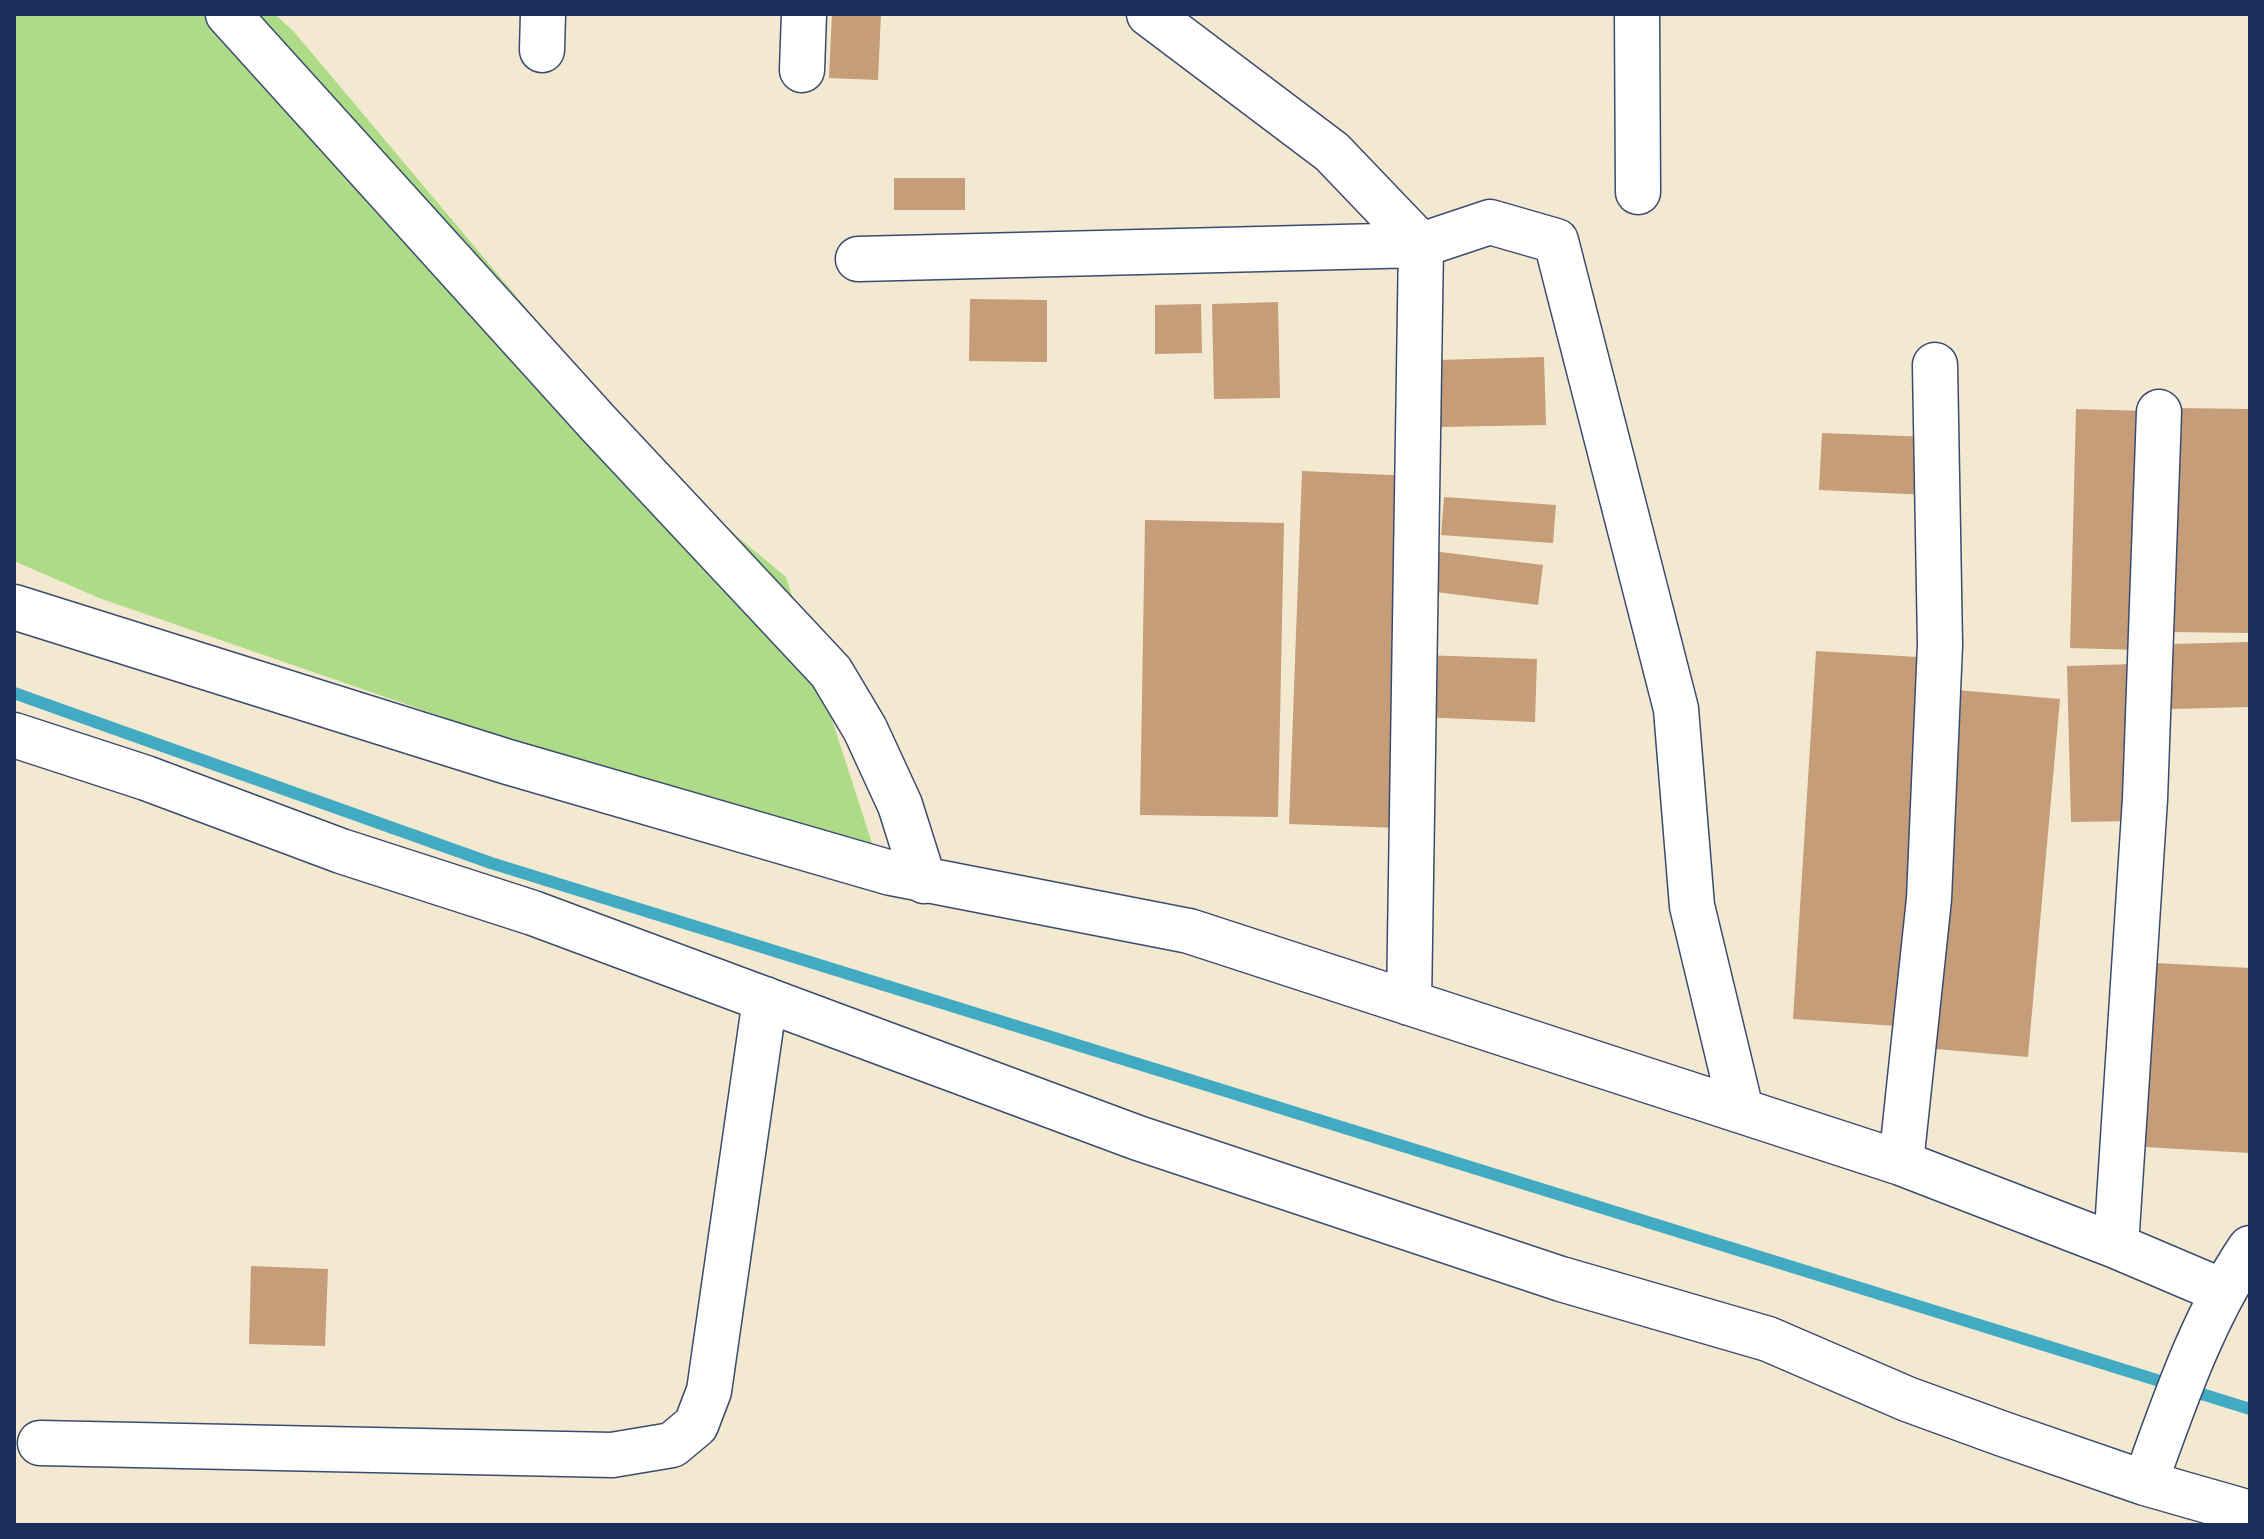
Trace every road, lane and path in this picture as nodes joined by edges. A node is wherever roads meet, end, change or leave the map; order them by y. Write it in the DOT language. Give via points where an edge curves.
graph roads {
  1 [pos="228,14"];
  2 [pos="804,14"];
  3 [pos="1149,14"];
  4 [pos="1637,14"];
  5 [pos="802,70"];
  6 [pos="1638,192"];
  7 [pos="1421,245"];
  8 [pos="858,259"];
  9 [pos="1935,365"];
  10 [pos="2159,412"];
  11 [pos="14,607"];
  12 [pos="14,735"];
  13 [pos="924,881"];
  14 [pos="765,999"];
  15 [pos="1409,1003"];
  16 [pos="1741,1110"];
  17 [pos="1901,1163"];
  18 [pos="2116,1246"];
  19 [pos="2250,1248"];
  20 [pos="2222,1291"];
  21 [pos="40,1443"];
  22 [pos="2145,1483"];
  23 [pos="2250,1513"];
  1 -- 13 [label="street" via="831,672 900,805"];
  2 -- 5 [label="street"];
  3 -- 7 [label="street" via="1332,152"];
  4 -- 6 [label="street"];
  7 -- 8 [label="street"];
  7 -- 15 [label="street"];
  7 -- 16 [label="street" via="1490,222 1556,241 1676,709 1692,906"];
  9 -- 17 [label="street" via="1939,661 1929,899"];
  10 -- 18 [label="street" via="2145,799"];
  11 -- 13 [label="street" via="508,762"];
  12 -- 14 [label="street" via="533,913"];
  13 -- 15 [label="street" via="1189,931"];
  14 -- 21 [label="street" via="709,1391 696,1425 672,1445 612,1455"];
  14 -- 22 [label="street" via="1138,1138 1561,1279 1768,1339 1907,1399"];
  15 -- 16 [label="street"];
  16 -- 17 [label="street"];
  17 -- 18 [label="street"];
  18 -- 20 [label="street"];
  19 -- 20 [label="street"];
  20 -- 22 [label="street"];
  22 -- 23 [label="street"];
}
